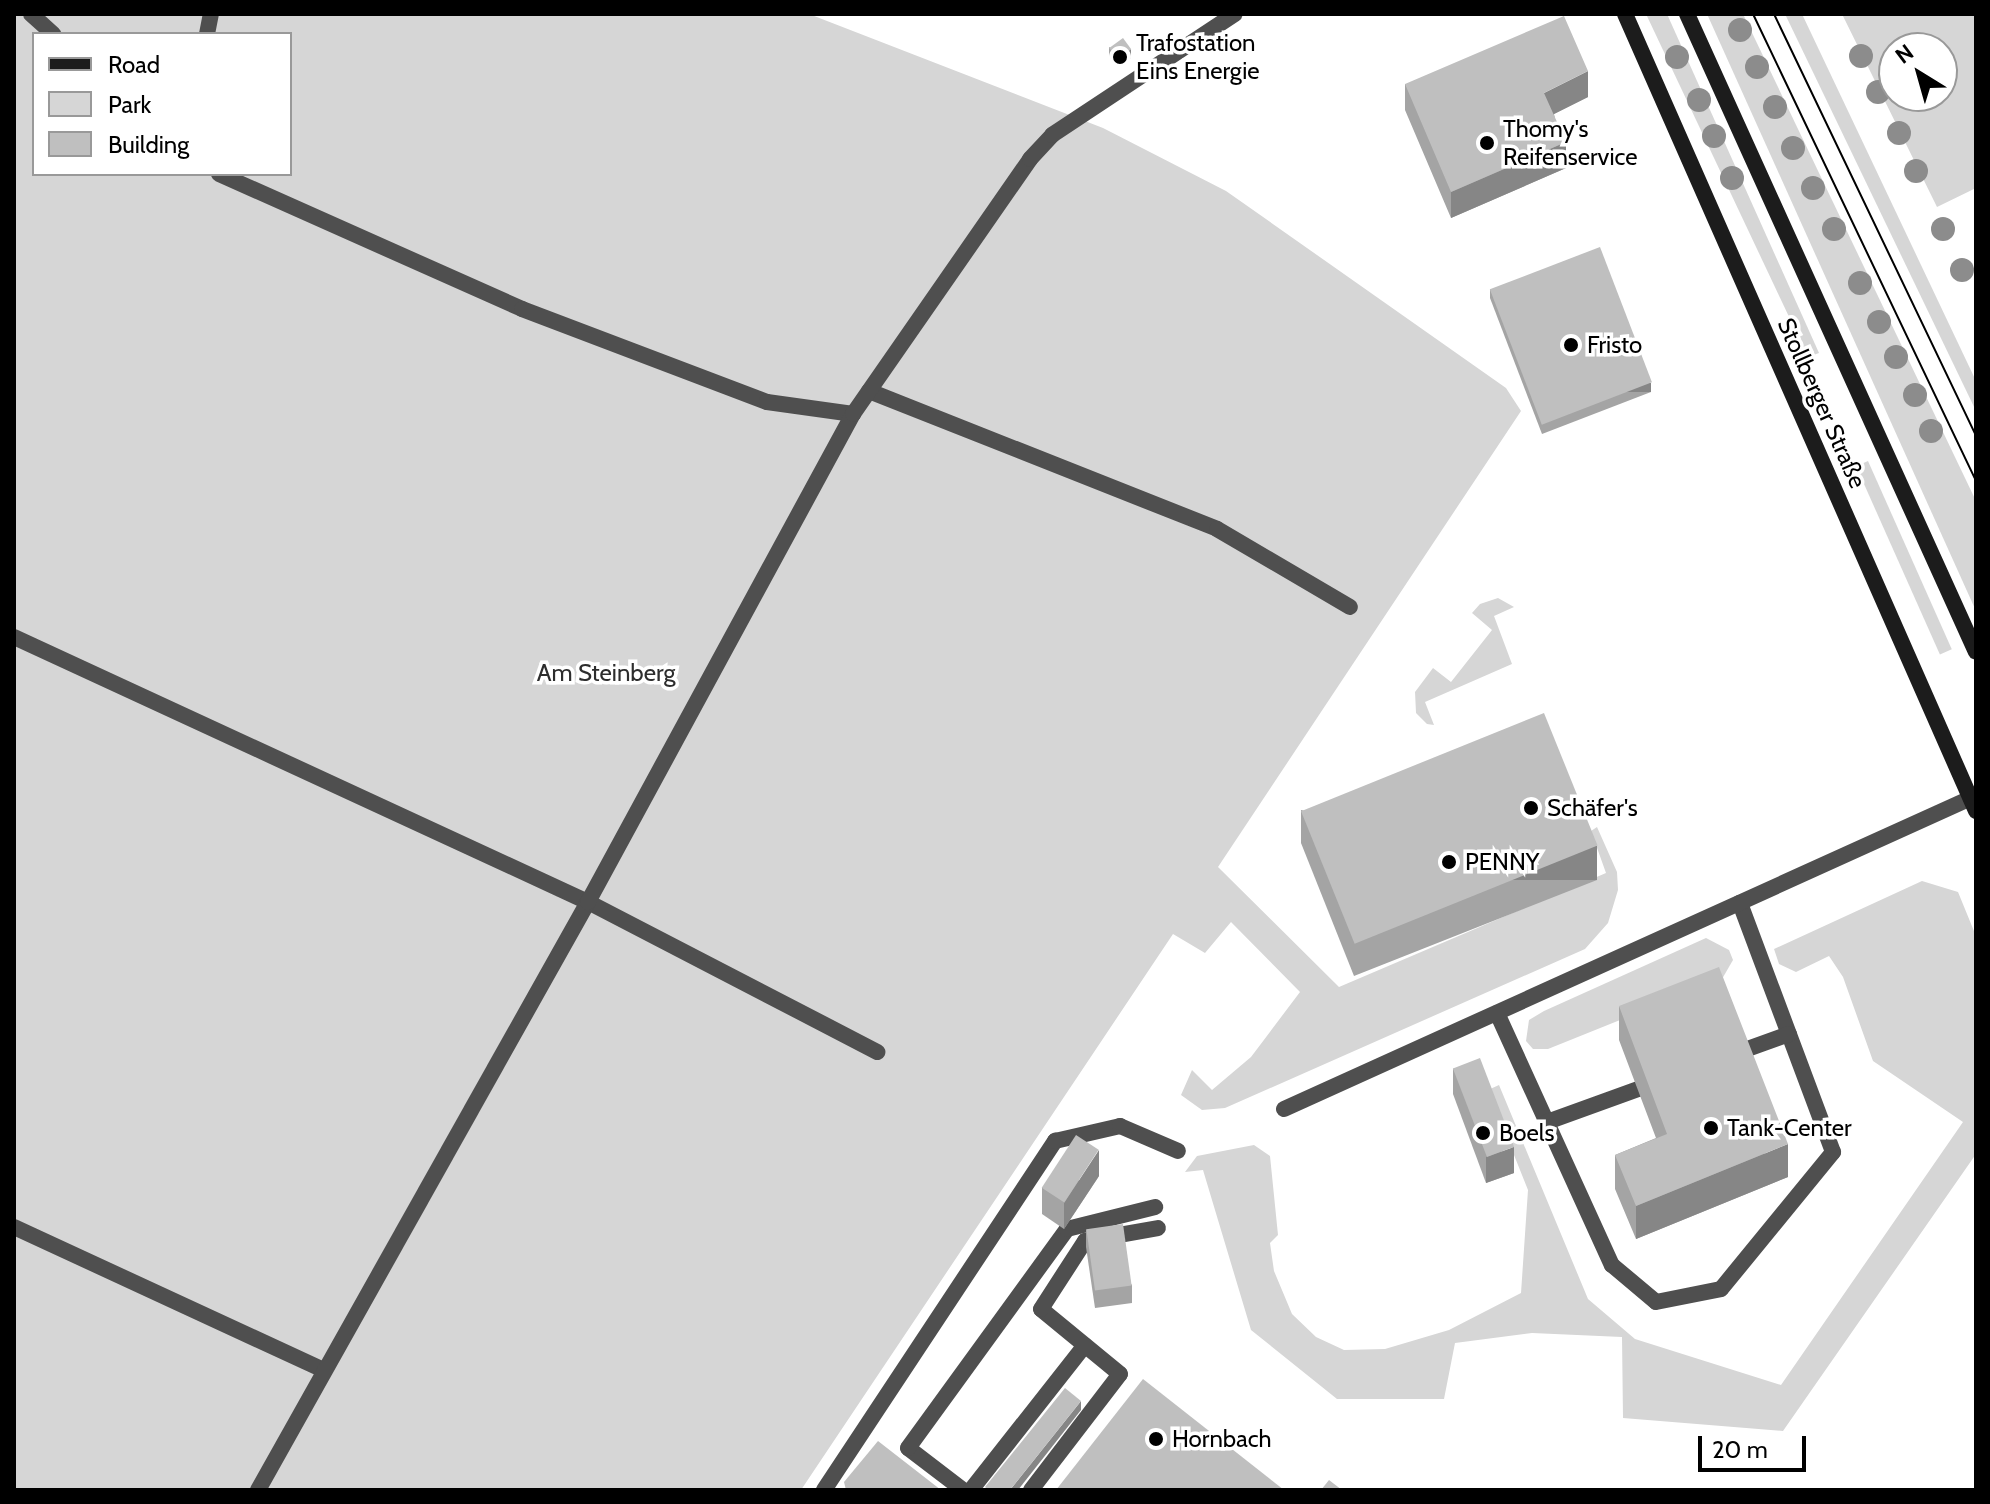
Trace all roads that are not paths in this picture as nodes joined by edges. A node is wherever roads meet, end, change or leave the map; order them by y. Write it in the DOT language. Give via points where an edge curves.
graph roads {
  1 [pos="31,14"];
  2 [pos="1235,14"];
  3 [pos="1625,14"];
  4 [pos="1687,14"];
  5 [pos="51,32"];
  6 [pos="223,176"];
  7 [pos="869,391"];
  8 [pos="853,414"];
  9 [pos="1350,607"];
  10 [pos="14,637"];
  11 [pos="1976,652"];
  12 [pos="1974,802"];
  13 [pos="588,902"];
  14 [pos="1740,903"];
  15 [pos="1497,1013"];
  16 [pos="1789,1034"];
  17 [pos="877,1052"];
  18 [pos="1739,1052"];
  19 [pos="1638,1089"];
  20 [pos="1284,1109"];
  21 [pos="1547,1122"];
  22 [pos="1178,1151"];
  23 [pos="1155,1207"];
  24 [pos="14,1227"];
  25 [pos="1158,1228"];
  26 [pos="1085,1345"];
  27 [pos="324,1370"];
  28 [pos="258,1490"];
  29 [pos="824,1490"];
  30 [pos="963,1490"];
  31 [pos="971,1490"];
  32 [pos="1031,1490"];
  1 -- 5 [label="lane"];
  2 -- 7 [label="lane" via="1052,135"];
  3 -- 12 [label="main road, Stollberger Straße"];
  4 -- 11 [label="main road, Stollberger Straße"];
  6 -- 8 [label="lane" via="522,309 752,397"];
  7 -- 8 [label="lane"];
  7 -- 9 [label="lane" via="1217,529"];
  8 -- 13 [label="lane"];
  10 -- 13 [label="lane"];
  12 -- 14 [label="lane"];
  13 -- 17 [label="lane"];
  13 -- 27 [label="lane"];
  14 -- 15 [label="lane"];
  14 -- 16 [label="lane"];
  15 -- 20 [label="lane"];
  15 -- 21 [label="lane"];
  16 -- 18 [label="lane"];
  16 -- 21 [label="lane" via="1833,1152 1721,1289 1656,1302 1612,1265"];
  19 -- 21 [label="lane"];
  22 -- 29 [label="lane" via="1120,1126 1055,1141"];
  23 -- 30 [label="lane" via="1067,1229 908,1448"];
  24 -- 27 [label="lane"];
  25 -- 26 [label="lane" via="1085,1241 1041,1309"];
  26 -- 31 [label="lane"];
  26 -- 32 [label="lane" via="1120,1374"];
  27 -- 28 [label="lane"];
}
